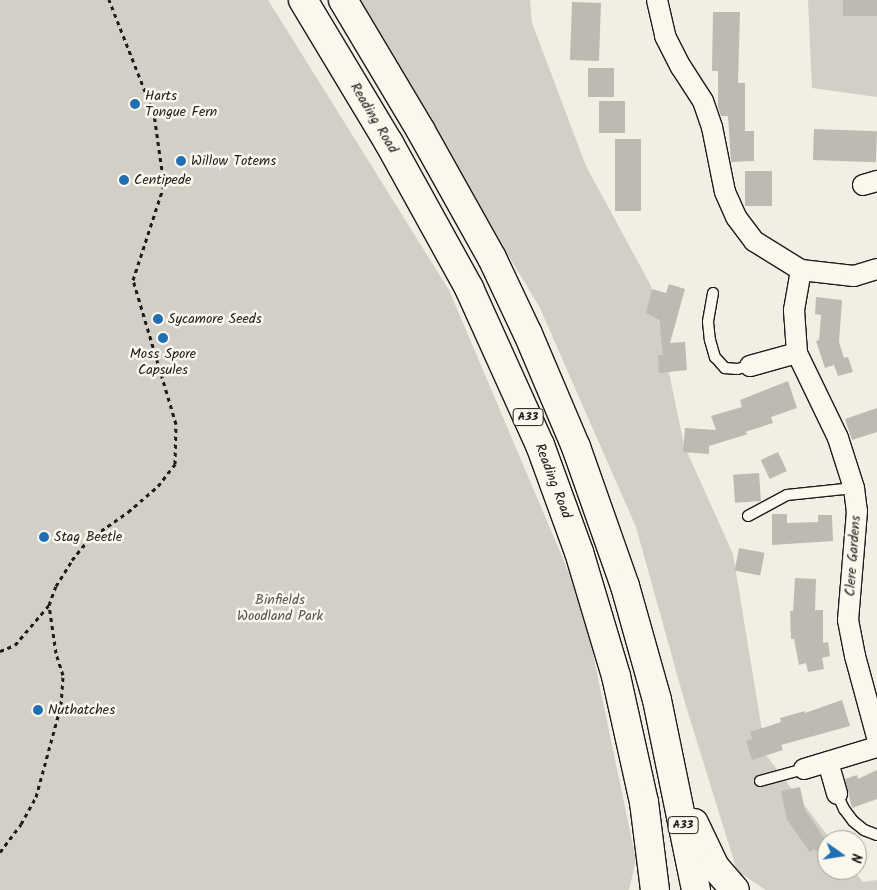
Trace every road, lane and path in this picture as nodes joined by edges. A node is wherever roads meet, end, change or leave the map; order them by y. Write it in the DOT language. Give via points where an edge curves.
graph roads {
  1 [pos="109,0"];
  2 [pos="303,0"];
  3 [pos="343,0"];
  4 [pos="657,0"];
  5 [pos="877,269"];
  6 [pos="801,270"];
  7 [pos="713,293"];
  8 [pos="797,353"];
  9 [pos="750,366"];
  10 [pos="854,488"];
  11 [pos="748,516"];
  12 [pos="49,605"];
  13 [pos="0,651"];
  14 [pos="877,737"];
  15 [pos="877,748"];
  16 [pos="670,761"];
  17 [pos="828,762"];
  18 [pos="804,769"];
  19 [pos="760,781"];
  20 [pos="837,794"];
  21 [pos="877,835"];
  22 [pos="0,852"];
  23 [pos="651,884"];
  24 [pos="674,890"];
  25 [pos="696,890"];
  26 [pos="735,890"];
  1 -- 12 [label="path" via="154,114 164,185 132,280 176,424 175,464 158,486 88,540 56,586"];
  2 -- 23 [label="highway, Reading Road / A33" via="389,143 469,288 540,445 579,552 616,676 644,802"];
  3 -- 16 [label="highway, A33" via="467,211 558,400 625,586 657,700"];
  4 -- 6 [label="street" via="665,36 703,101 712,127 725,192 736,217 754,241"];
  5 -- 6 [label="street" via="854,276"];
  6 -- 8 [label="street, Clere Gardens" via="794,310"];
  7 -- 9 [label="lane" via="708,322 716,357 725,368"];
  8 -- 9 [label="street"];
  8 -- 10 [label="street, Clere Gardens" via="838,438"];
  10 -- 11 [label="lane" via="787,495"];
  10 -- 14 [label="street, Clere Gardens" via="857,511 848,620"];
  12 -- 13 [label="path" via="16,645"];
  12 -- 22 [label="path" via="56,653 64,675 61,705 36,797"];
  15 -- 17 [label="street"];
  16 -- 24 [label="highway" via="664,818"];
  16 -- 25 [label="highway, A33"];
  16 -- 26 [label="highway" via="708,855"];
  17 -- 18 [label="street"];
  17 -- 20 [label="street"];
  18 -- 19 [label="lane"];
  20 -- 21 [label="lane" via="853,821"];
}
